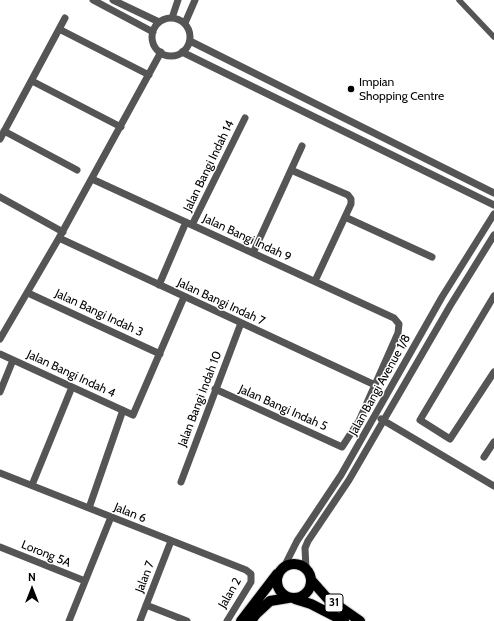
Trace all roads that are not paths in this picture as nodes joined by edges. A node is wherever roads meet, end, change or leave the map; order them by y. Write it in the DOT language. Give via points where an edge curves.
graph roads {
  1 [pos="93,0"];
  2 [pos="113,0"];
  3 [pos="178,0"];
  4 [pos="196,0"];
  5 [pos="459,0"];
  6 [pos="65,18"];
  7 [pos="172,18"];
  8 [pos="159,22"];
  9 [pos="185,23"];
  10 [pos="59,29"];
  11 [pos="152,32"];
  12 [pos="494,37"];
  13 [pos="190,41"];
  14 [pos="161,52"];
  15 [pos="182,52"];
  16 [pos="149,75"];
  17 [pos="32,81"];
  18 [pos="245,118"];
  19 [pos="121,127"];
  20 [pos="4,131"];
  21 [pos="0,138"];
  22 [pos="302,146"];
  23 [pos="77,170"];
  24 [pos="291,170"];
  25 [pos="92,179"];
  26 [pos="494,193"];
  27 [pos="0,197"];
  28 [pos="494,204"];
  29 [pos="494,214"];
  30 [pos="346,217"];
  31 [pos="189,224"];
  32 [pos="61,235"];
  33 [pos="494,235"];
  34 [pos="253,253"];
  35 [pos="432,257"];
  36 [pos="315,281"];
  37 [pos="159,285"];
  38 [pos="28,292"];
  39 [pos="494,296"];
  40 [pos="184,297"];
  41 [pos="241,323"];
  42 [pos="0,339"];
  43 [pos="0,354"];
  44 [pos="160,354"];
  45 [pos="13,360"];
  46 [pos="494,372"];
  47 [pos="375,385"];
  48 [pos="72,387"];
  49 [pos="215,390"];
  50 [pos="0,392"];
  51 [pos="123,410"];
  52 [pos="376,416"];
  53 [pos="384,420"];
  54 [pos="494,442"];
  55 [pos="484,457"];
  56 [pos="0,473"];
  57 [pos="181,482"];
  58 [pos="32,486"];
  59 [pos="494,486"];
  60 [pos="89,508"];
  61 [pos="111,517"];
  62 [pos="171,541"];
  63 [pos="0,547"];
  64 [pos="282,569"];
  65 [pos="306,569"];
  66 [pos="251,574"];
  67 [pos="85,581"];
  68 [pos="312,581"];
  69 [pos="292,598"];
  70 [pos="146,604"];
  71 [pos="69,621"];
  72 [pos="140,621"];
  73 [pos="187,621"];
  74 [pos="227,621"];
  75 [pos="241,621"];
  76 [pos="251,621"];
  77 [pos="344,621"];
  78 [pos="360,621"];
  1 -- 11 [label="street"];
  2 -- 8 [label="street"];
  3 -- 7 [label="street"];
  4 -- 9 [label="street"];
  5 -- 12 [label="street"];
  6 -- 10 [label="street"];
  7 -- 8 [label="street"];
  7 -- 9 [label="street"];
  8 -- 11 [label="street"];
  9 -- 13 [label="street"];
  10 -- 16 [label="street"];
  10 -- 17 [label="street"];
  11 -- 14 [label="street" via="154,44"];
  13 -- 15 [label="street"];
  13 -- 26 [label="street"];
  14 -- 15 [label="street" via="171,56"];
  14 -- 16 [label="street"];
  15 -- 28 [label="street"];
  16 -- 19 [label="street"];
  17 -- 19 [label="street"];
  17 -- 20 [label="street"];
  18 -- 31 [label="street, Jalan Bangi Indah 14"];
  19 -- 25 [label="street"];
  20 -- 21 [label="street"];
  20 -- 23 [label="street"];
  22 -- 24 [label="street"];
  24 -- 30 [label="street" via="348,195 351,204"];
  24 -- 34 [label="street"];
  25 -- 31 [label="street, Jalan Bangi Indah 9"];
  25 -- 32 [label="street"];
  27 -- 32 [label="street, Jalan Bangi Indah 7"];
  29 -- 52 [label="street, Jalan Bangi Avenue 1/8" via="442,297"];
  30 -- 35 [label="street"];
  30 -- 36 [label="street"];
  31 -- 34 [label="street, Jalan Bangi Indah 9"];
  31 -- 37 [label="street, Jalan Bangi Indah 14"];
  32 -- 37 [label="street, Jalan Bangi Indah 7"];
  32 -- 38 [label="street"];
  33 -- 53 [label="street, Jalan Bangi Avenue 1/8"];
  34 -- 36 [label="street, Jalan Bangi Indah 9"];
  36 -- 47 [label="street, Jalan Bangi Indah 9" via="394,318 399,324 398,333"];
  37 -- 40 [label="street, Jalan Bangi Indah 7"];
  38 -- 42 [label="street"];
  38 -- 44 [label="street, Jalan Bangi Indah 3"];
  39 -- 46 [label="street" via="420,420 450,438"];
  40 -- 41 [label="street, Jalan Bangi Indah 7"];
  40 -- 44 [label="street"];
  41 -- 47 [label="street, Jalan Bangi Indah 7"];
  41 -- 49 [label="street, Jalan Bangi Indah 10"];
  43 -- 45 [label="street, Jalan Bangi Indah 4"];
  44 -- 51 [label="street, Jalan Bangi Indah 4" via="133,415"];
  45 -- 48 [label="street, Jalan Bangi Indah 4"];
  45 -- 50 [label="street"];
  47 -- 49 [label="street, Jalan Bangi Indah 5" via="359,421 342,447"];
  48 -- 51 [label="street, Jalan Bangi Indah 4"];
  48 -- 58 [label="street"];
  49 -- 57 [label="street, Jalan Bangi Indah 10"];
  51 -- 60 [label="street"];
  52 -- 53 [label="street"];
  52 -- 64 [label="street, Jalan Bangi Avenue 1/8"];
  53 -- 59 [label="street"];
  53 -- 65 [label="street, Jalan Bangi Avenue 1/8" via="349,480 308,541 305,548"];
  54 -- 55 [label="street"];
  56 -- 58 [label="street, Jalan 6"];
  58 -- 60 [label="street, Jalan 6"];
  60 -- 61 [label="street, Jalan 6"];
  61 -- 62 [label="street, Jalan 6"];
  61 -- 67 [label="street"];
  62 -- 66 [label="street, Jalan 6"];
  62 -- 70 [label="street, Jalan 7"];
  63 -- 67 [label="street, Lorong 5A"];
  64 -- 65 [label="main road" via="295,564"];
  64 -- 69 [label="main road" via="276,578 277,586 281,593"];
  64 -- 75 [label="main road"];
  65 -- 68 [label="main road"];
  66 -- 74 [label="street, Jalan 2" via="251,582"];
  67 -- 71 [label="street"];
  68 -- 69 [label="main road" via="307,593 302,597"];
  68 -- 78 [label="main road, 31" via="327,598"];
  69 -- 76 [label="main road" via="270,601"];
  69 -- 77 [label="main road, 31" via="311,604"];
  70 -- 72 [label="street, Jalan 7"];
  70 -- 73 [label="street"];
}
